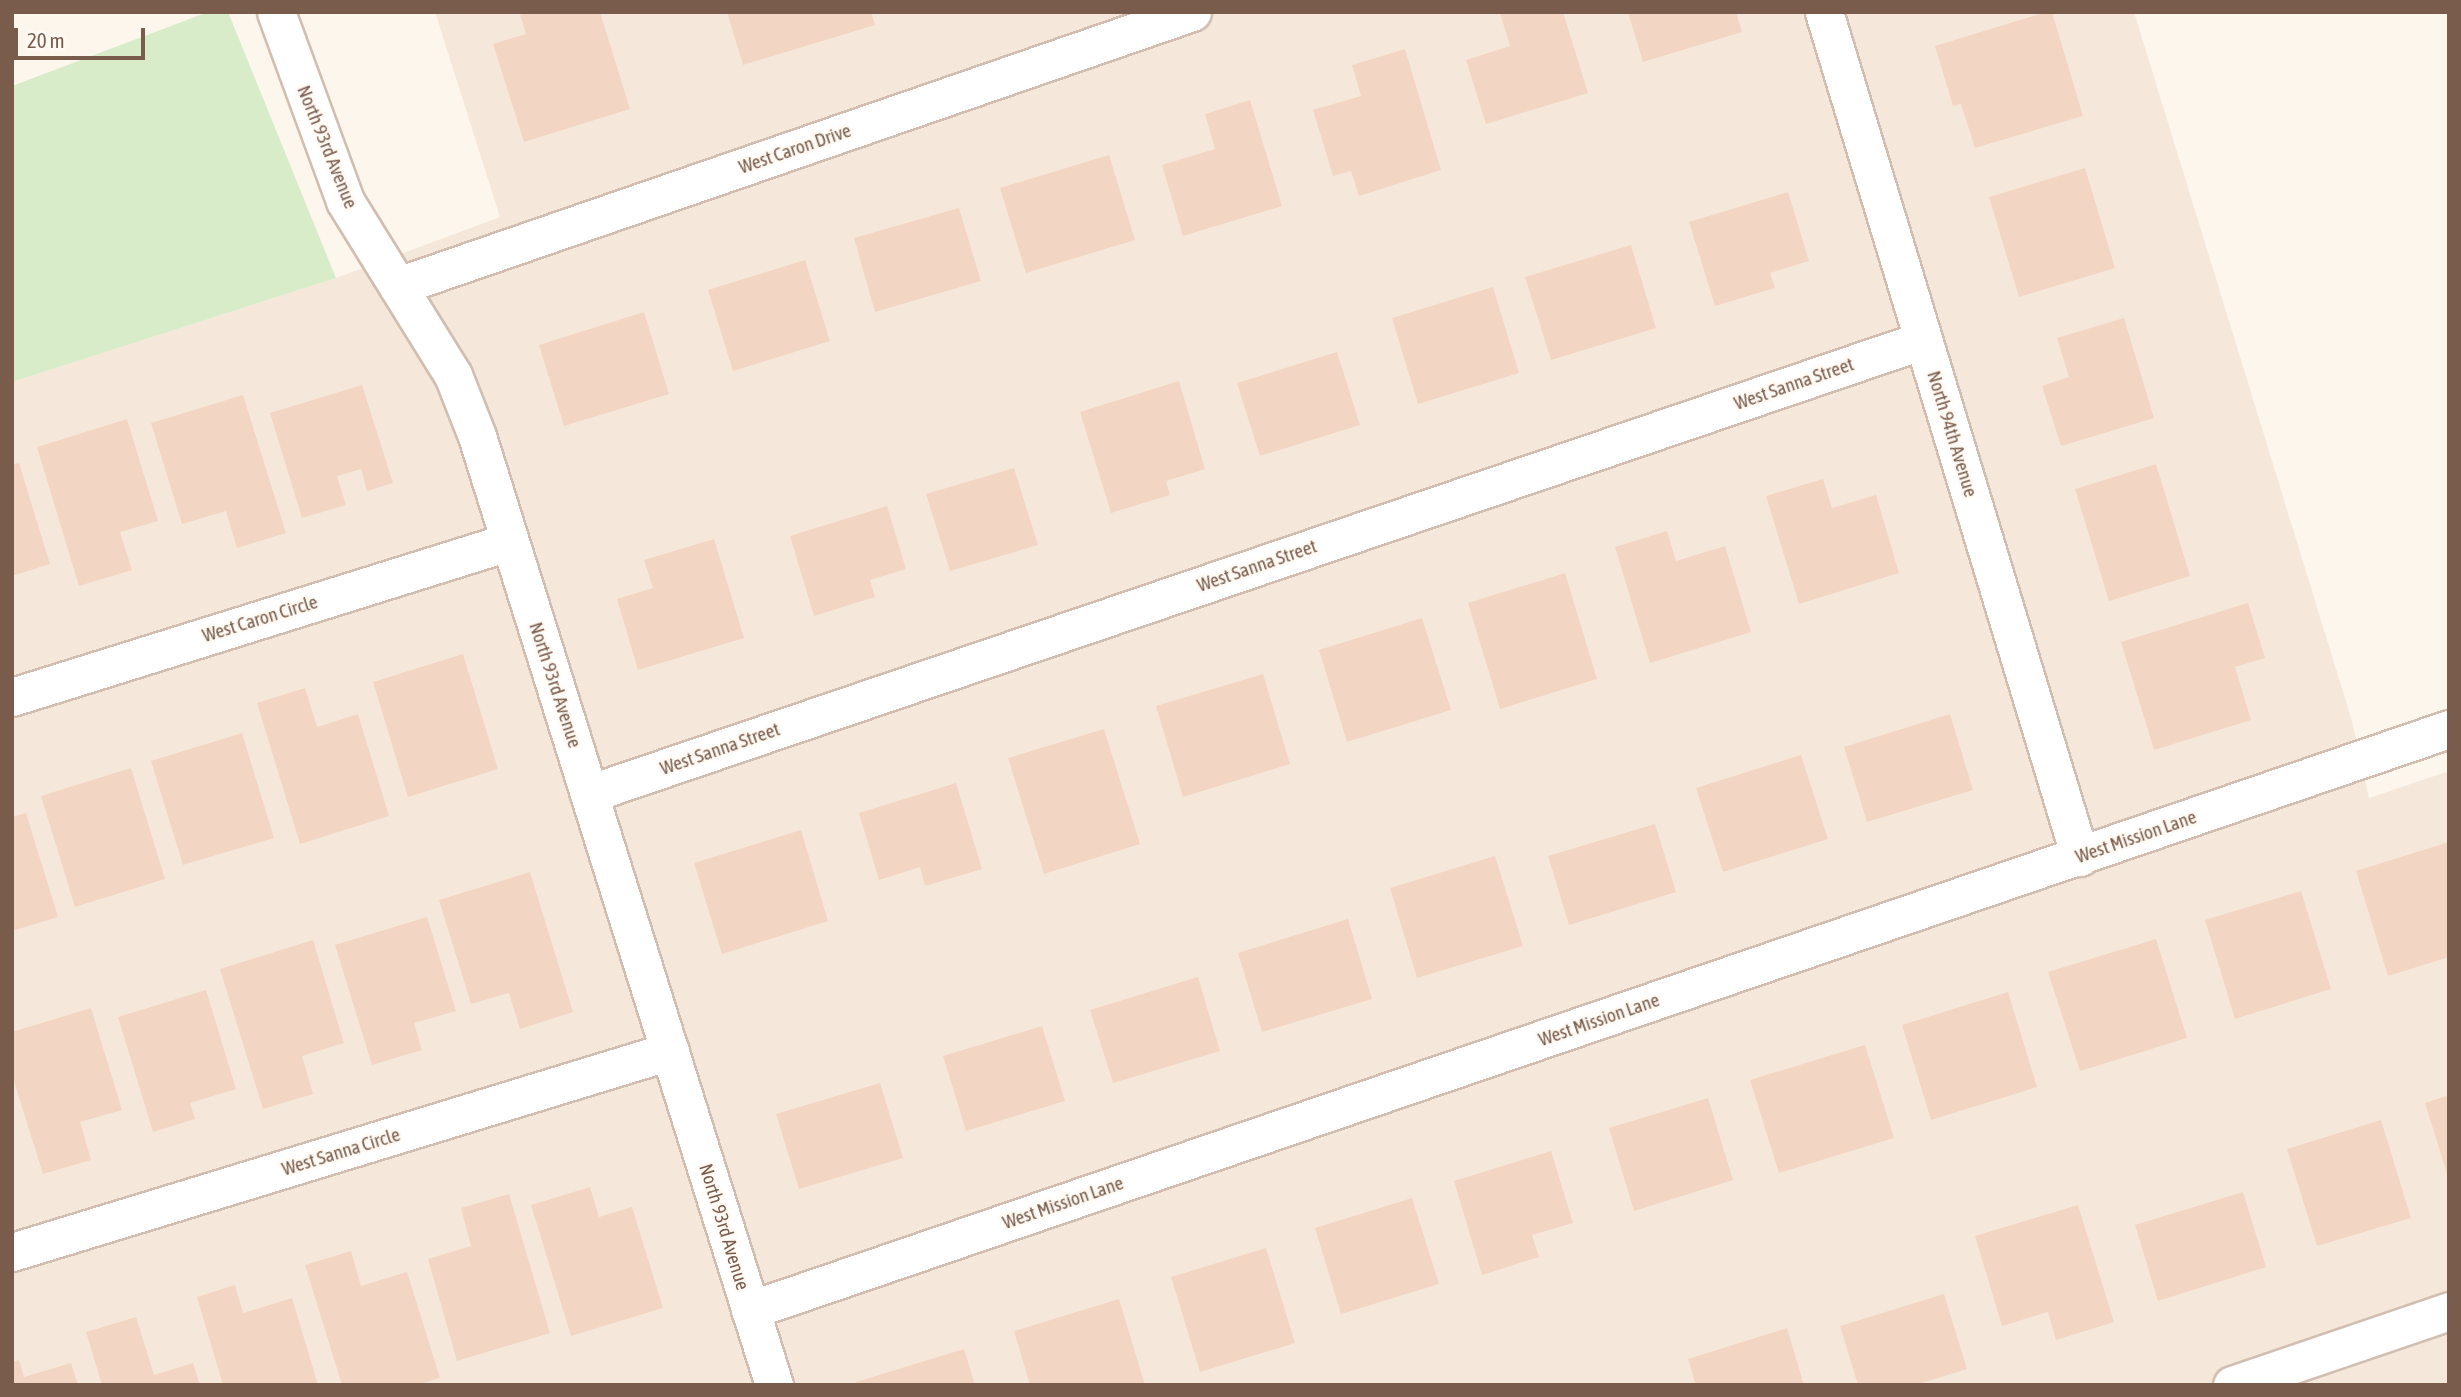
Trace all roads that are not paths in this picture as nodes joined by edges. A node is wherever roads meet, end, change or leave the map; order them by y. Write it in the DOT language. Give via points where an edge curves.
graph roads {
  1 [pos="276,12"];
  2 [pos="1192,12"];
  3 [pos="1824,12"];
  4 [pos="398,286"];
  5 [pos="1923,340"];
  6 [pos="508,541"];
  7 [pos="12,697"];
  8 [pos="2449,729"];
  9 [pos="591,793"];
  10 [pos="2080,857"];
  11 [pos="670,1051"];
  12 [pos="12,1252"];
  13 [pos="750,1310"];
  14 [pos="2449,1311"];
  15 [pos="774,1385"];
  16 [pos="2232,1385"];
  1 -- 4 [label="street, North 93rd Avenue" via="345,201"];
  2 -- 4 [label="street, West Caron Drive"];
  3 -- 5 [label="street, North 94th Avenue"];
  4 -- 6 [label="street, North 93rd Avenue" via="453,375 477,436"];
  5 -- 9 [label="street, West Sanna Street"];
  5 -- 10 [label="street, North 94th Avenue"];
  6 -- 7 [label="street, West Caron Circle"];
  6 -- 9 [label="street, North 93rd Avenue"];
  8 -- 10 [label="street, West Mission Lane"];
  9 -- 11 [label="street, North 93rd Avenue"];
  10 -- 13 [label="street, West Mission Lane"];
  11 -- 12 [label="street, West Sanna Circle"];
  11 -- 13 [label="street, North 93rd Avenue"];
  13 -- 15 [label="street, North 93rd Avenue"];
  14 -- 16 [label="street"];
}
